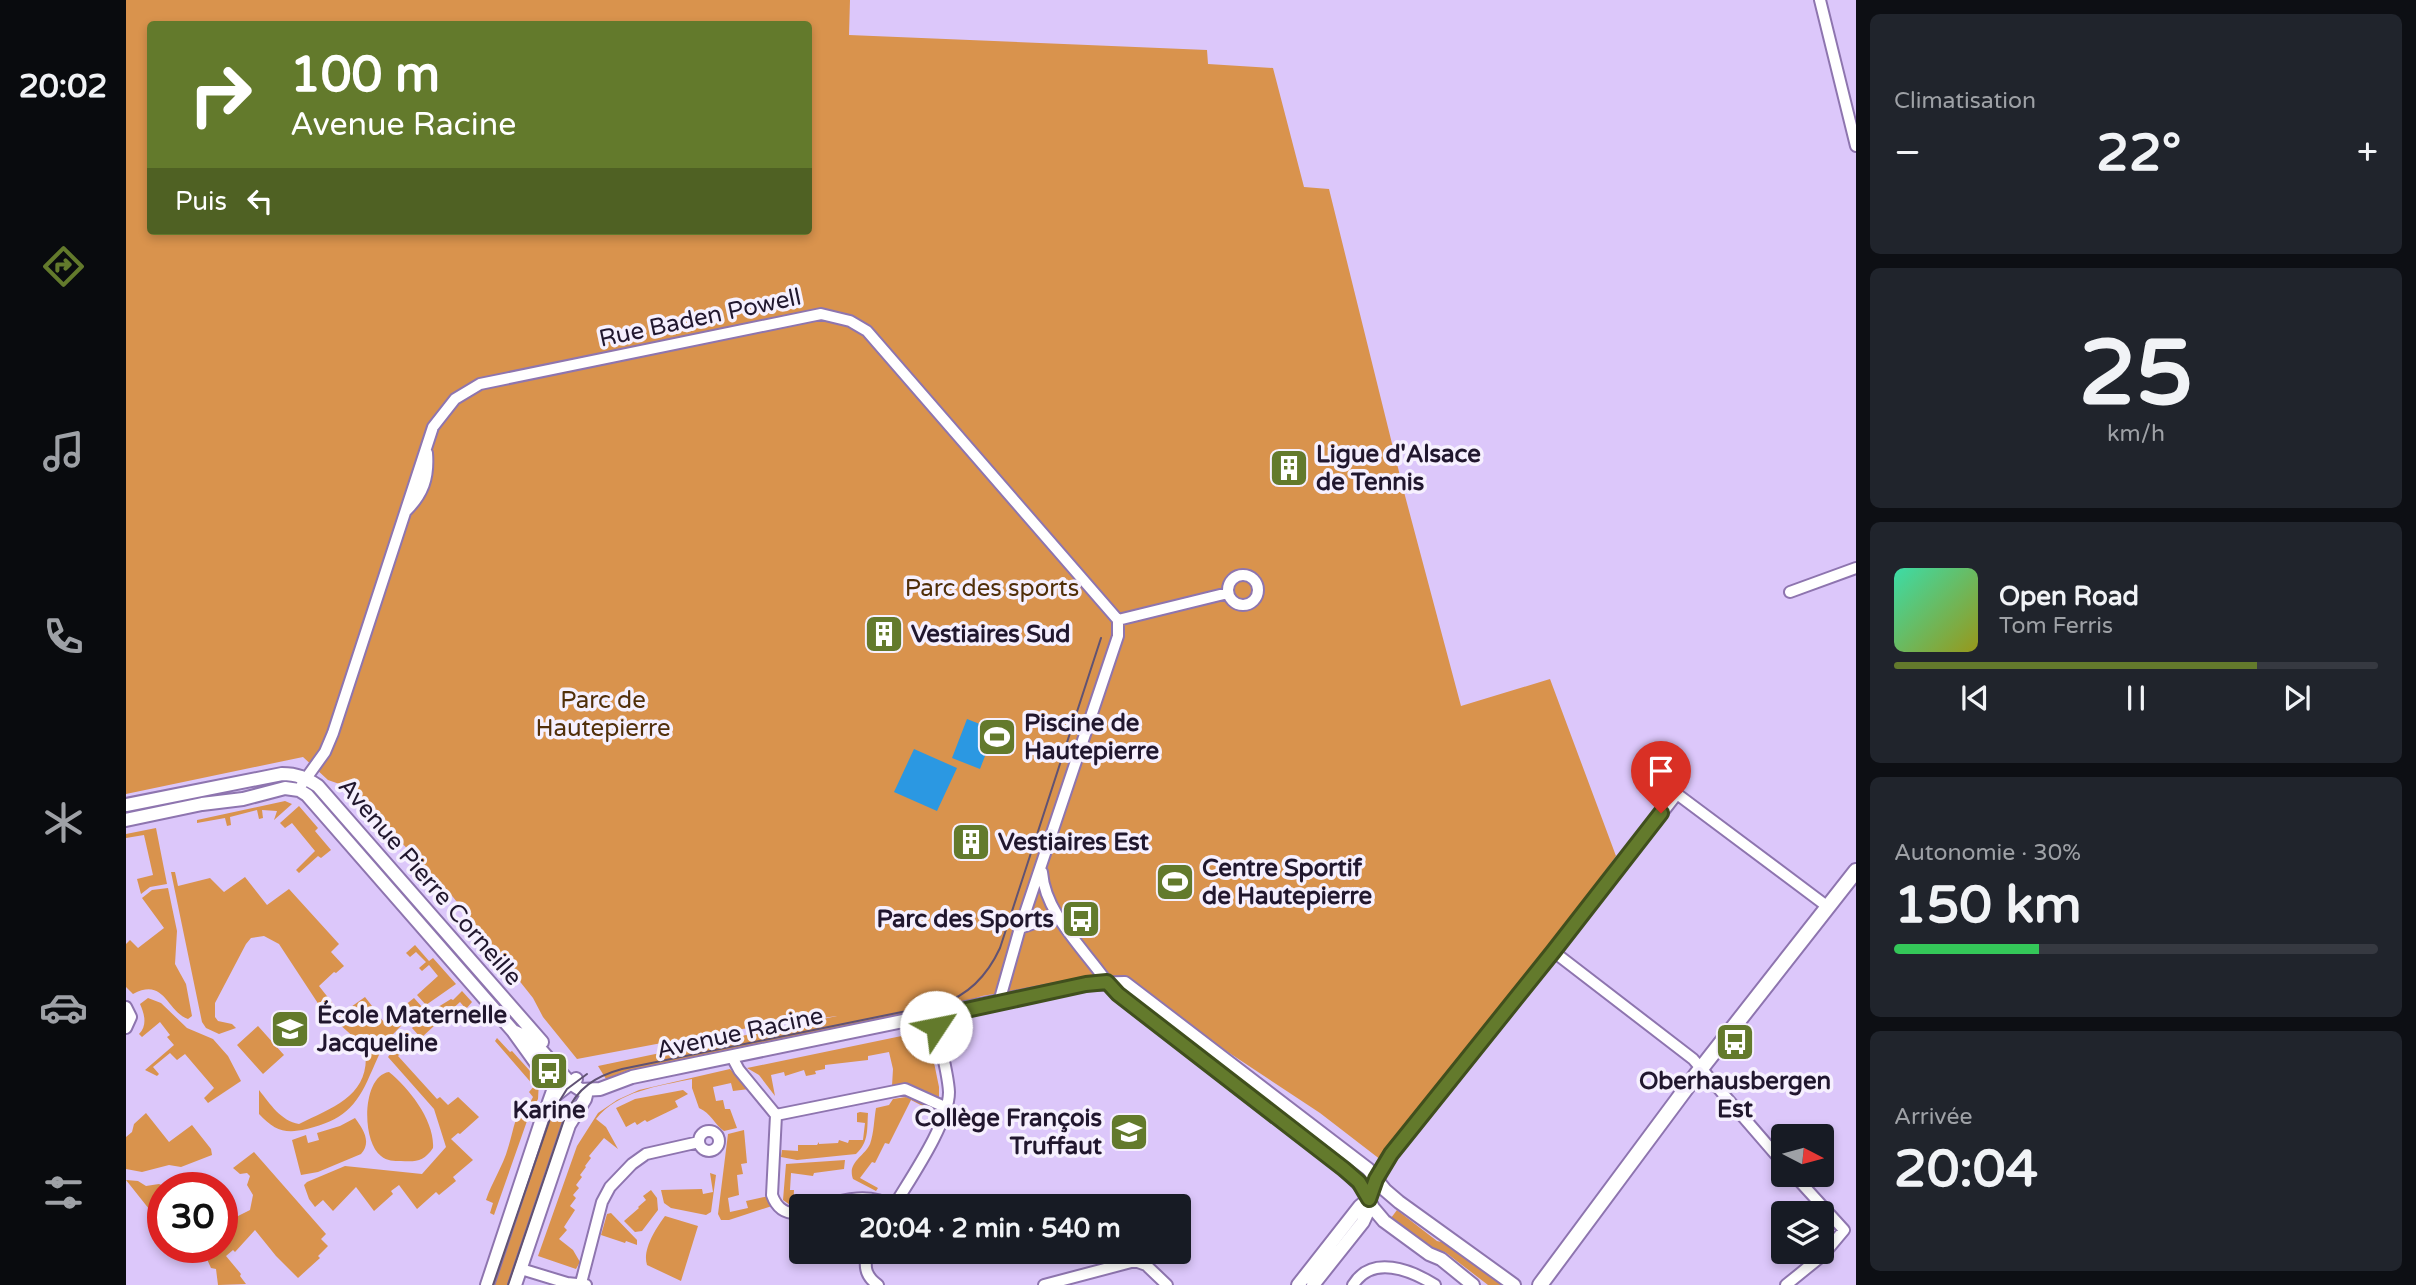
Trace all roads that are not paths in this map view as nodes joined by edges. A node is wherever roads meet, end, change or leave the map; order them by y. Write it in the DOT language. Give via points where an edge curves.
graph roads {
  1 [pos="1820,0"];
  2 [pos="1856,146"];
  3 [pos="1856,568"];
  4 [pos="1790,592"];
  5 [pos="1228,593"];
  6 [pos="1118,620"];
  7 [pos="306,778"];
  8 [pos="299,790"];
  9 [pos="126,805"];
  10 [pos="126,820"];
  11 [pos="1042,865"];
  12 [pos="1856,871"];
  13 [pos="1828,907"];
  14 [pos="1058,919"];
  15 [pos="1020,928"];
  16 [pos="1553,952"];
  17 [pos="1107,982"];
  18 [pos="999,1003"];
  19 [pos="126,1007"];
  20 [pos="934,1017"];
  21 [pos="126,1028"];
  22 [pos="513,1031"];
  23 [pos="732,1057"];
  24 [pos="1701,1070"];
  25 [pos="573,1081"];
  26 [pos="587,1091"];
  27 [pos="549,1102"];
  28 [pos="947,1108"];
  29 [pos="776,1115"];
  30 [pos="699,1142"];
  31 [pos="1771,1149"];
  32 [pos="1376,1179"];
  33 [pos="1805,1187"];
  34 [pos="900,1194"];
  35 [pos="1369,1199"];
  36 [pos="789,1212"];
  37 [pos="867,1264"];
  38 [pos="521,1269"];
  39 [pos="1083,1280"];
  40 [pos="584,1284"];
  41 [pos="487,1285"];
  42 [pos="515,1285"];
  43 [pos="878,1285"];
  44 [pos="1044,1285"];
  45 [pos="1167,1285"];
  46 [pos="1298,1285"];
  47 [pos="1313,1285"];
  48 [pos="1353,1285"];
  49 [pos="1435,1285"];
  50 [pos="1473,1285"];
  51 [pos="1514,1285"];
  52 [pos="1539,1285"];
  53 [pos="1786,1285"];
  1 -- 2 [label="street"];
  3 -- 4 [label="street"];
  5 -- 6 [label="street"];
  6 -- 7 [label="street, Rue Baden Powell" via="867,331 821,314 480,384 455,399 433,427 419,498 403,513 333,733"];
  6 -- 11 [label="street" via="1118,636"];
  7 -- 8 [label="street"];
  7 -- 9 [label="street, Avenue Pierre Corneille" via="282,774"];
  7 -- 25 [label="street, Avenue Pierre Corneille" via="318,786"];
  8 -- 10 [label="street, Avenue Pierre Corneille" via="285,788"];
  8 -- 22 [label="street, Avenue Pierre Corneille"];
  11 -- 14 [label="street" via="1046,894"];
  11 -- 15 [label="street"];
  12 -- 13 [label="main road"];
  13 -- 16 [label="street" via="1677,794"];
  13 -- 24 [label="main road"];
  14 -- 15 [label="street"];
  14 -- 17 [label="street"];
  15 -- 18 [label="street"];
  16 -- 24 [label="street" via="1693,1059"];
  16 -- 32 [label="street" via="1391,1154"];
  17 -- 18 [label="street, Avenue Racine"];
  17 -- 32 [label="street, Avenue Racine" via="1133,987"];
  17 -- 35 [label="street" via="1344,1169"];
  18 -- 20 [label="street, Avenue Racine"];
  19 -- 21 [label="street" via="131,1017"];
  20 -- 23 [label="street, Avenue Racine"];
  20 -- 28 [label="street" via="949,1092"];
  22 -- 25 [label="street" via="532,1040"];
  22 -- 27 [label="street, Avenue Pierre Corneille" via="554,1088"];
  23 -- 26 [label="street, Avenue Racine"];
  23 -- 29 [label="street"];
  24 -- 31 [label="street"];
  24 -- 52 [label="main road"];
  25 -- 26 [label="street, Avenue Pierre Corneille"];
  25 -- 27 [label="street"];
  26 -- 38 [label="street" via="566,1133"];
  27 -- 41 [label="street"];
  28 -- 29 [label="street" via="905,1088"];
  28 -- 34 [label="street"];
  29 -- 36 [label="street" via="772,1195 780,1209"];
  30 -- 40 [label="street" via="646,1154 610,1187 602,1202"];
  32 -- 35 [label="street"];
  32 -- 51 [label="street, Avenue Racine" via="1399,1202"];
  33 -- 53 [label="street" via="1844,1230 1823,1255"];
  35 -- 46 [label="street"];
  35 -- 47 [label="street" via="1363,1222"];
  35 -- 50 [label="street" via="1384,1221"];
  37 -- 43 [label="street" via="868,1276"];
  38 -- 40 [label="street"];
  38 -- 42 [label="street"];
  39 -- 44 [label="street"];
  39 -- 45 [label="street" via="1139,1262"];
  48 -- 49 [label="street" via="1364,1273 1387,1268 1406,1270"];
}
